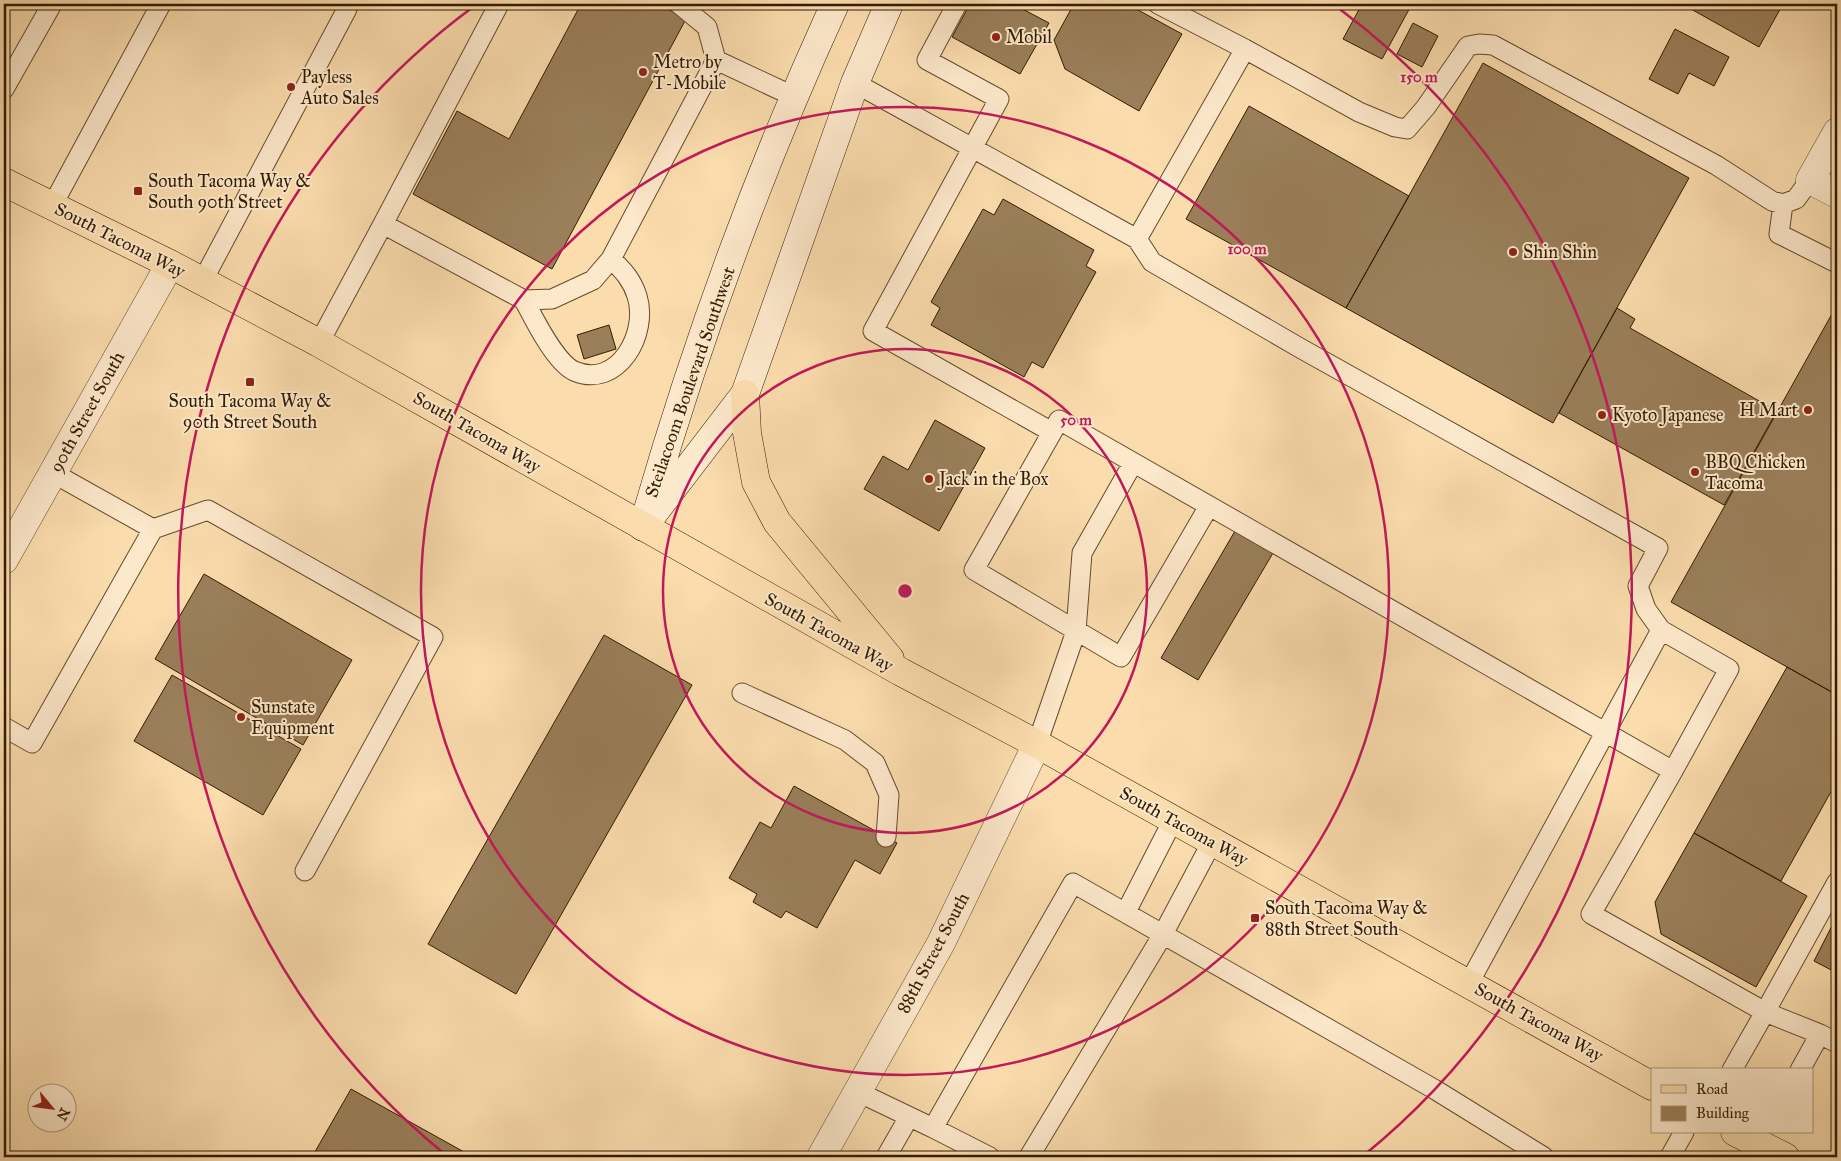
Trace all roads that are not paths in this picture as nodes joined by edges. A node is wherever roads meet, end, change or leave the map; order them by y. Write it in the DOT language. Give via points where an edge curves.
graph roads {
  1 [pos="52,4"];
  2 [pos="161,4"];
  3 [pos="499,4"];
  4 [pos="680,4"];
  5 [pos="836,4"];
  6 [pos="889,4"];
  7 [pos="957,4"];
  8 [pos="1158,4"];
  9 [pos="347,9"];
  10 [pos="1245,49"];
  11 [pos="716,60"];
  12 [pos="855,83"];
  13 [pos="4,89"];
  14 [pos="795,97"];
  15 [pos="1837,132"];
  16 [pos="973,148"];
  17 [pos="1810,180"];
  18 [pos="4,182"];
  19 [pos="1837,194"];
  20 [pos="1783,204"];
  21 [pos="52,206"];
  22 [pos="383,224"];
  23 [pos="1137,239"];
  24 [pos="611,259"];
  25 [pos="170,264"];
  26 [pos="1837,264"];
  27 [pos="202,282"];
  28 [pos="524,300"];
  29 [pos="319,343"];
  30 [pos="745,394"];
  31 [pos="1052,432"];
  32 [pos="1133,463"];
  33 [pos="53,473"];
  34 [pos="1209,506"];
  35 [pos="643,526"];
  36 [pos="153,529"];
  37 [pos="4,560"];
  38 [pos="1076,630"];
  39 [pos="1661,630"];
  40 [pos="901,672"];
  41 [pos="742,693"];
  42 [pos="4,727"];
  43 [pos="1606,733"];
  44 [pos="1037,744"];
  45 [pos="1673,771"];
  46 [pos="1173,820"];
  47 [pos="886,837"];
  48 [pos="1212,842"];
  49 [pos="305,871"];
  50 [pos="1837,882"];
  51 [pos="1126,912"];
  52 [pos="1162,936"];
  53 [pos="1468,983"];
  54 [pos="1764,1012"];
  55 [pos="1820,1034"];
  56 [pos="1837,1043"];
  57 [pos="1733,1068"];
  58 [pos="1801,1068"];
  59 [pos="1651,1085"];
  60 [pos="858,1092"];
  61 [pos="909,1116"];
  62 [pos="933,1128"];
  63 [pos="1683,1134"];
  64 [pos="1752,1136"];
  65 [pos="820,1157"];
  66 [pos="886,1157"];
  67 [pos="990,1157"];
  68 [pos="1029,1157"];
  69 [pos="1544,1157"];
  70 [pos="1670,1157"];
  71 [pos="1785,1157"];
  1 -- 13 [label="lane"];
  2 -- 21 [label="lane"];
  3 -- 22 [label="lane"];
  4 -- 11 [label="lane" via="707,26"];
  5 -- 14 [label="main road, Steilacoom Boulevard Southwest"];
  6 -- 12 [label="main road, Steilacoom Boulevard Southwest"];
  7 -- 16 [label="lane" via="927,60 999,99"];
  8 -- 10 [label="lane"];
  9 -- 27 [label="lane"];
  10 -- 20 [label="lane" via="1358,112 1395,128 1407,129 1468,46 1493,45 1716,165 1772,201"];
  10 -- 23 [label="lane"];
  11 -- 14 [label="lane"];
  11 -- 24 [label="lane"];
  12 -- 16 [label="lane"];
  12 -- 30 [label="main road, Steilacoom Boulevard Southwest"];
  14 -- 35 [label="main road, Steilacoom Boulevard Southwest" via="762,177 674,419"];
  15 -- 17 [label="main road"];
  16 -- 23 [label="lane"];
  16 -- 31 [label="lane" via="873,331"];
  17 -- 19 [label="main road"];
  17 -- 20 [label="lane" via="1796,199"];
  18 -- 21 [label="main road, South Tacoma Way"];
  20 -- 26 [label="lane" via="1779,234"];
  21 -- 25 [label="main road, South Tacoma Way"];
  22 -- 28 [label="lane"];
  22 -- 29 [label="lane"];
  23 -- 39 [label="lane" via="1152,262 1658,548 1638,586 1646,610"];
  24 -- 28 [label="lane" via="593,280 552,299"];
  24 -- 28 [label="lane" via="632,282 640,313 634,344 626,358 614,368 593,375 573,370 546,342"];
  25 -- 27 [label="main road, South Tacoma Way"];
  25 -- 33 [label="main road, 90th Street South"];
  27 -- 29 [label="main road, South Tacoma Way"];
  29 -- 35 [label="main road, South Tacoma Way"];
  30 -- 35 [label="main road, Steilacoom Boulevard Southwest"];
  30 -- 40 [label="main road" via="747,433 756,482 777,522"];
  31 -- 32 [label="lane" via="1059,420"];
  31 -- 38 [label="lane" via="974,570"];
  32 -- 34 [label="lane"];
  32 -- 38 [label="lane" via="1082,553"];
  33 -- 36 [label="lane"];
  33 -- 37 [label="main road, 90th Street South"];
  34 -- 38 [label="lane" via="1121,657"];
  34 -- 43 [label="lane"];
  35 -- 40 [label="main road, South Tacoma Way"];
  36 -- 42 [label="lane" via="32,743"];
  36 -- 49 [label="lane" via="208,510 433,637"];
  38 -- 44 [label="lane"];
  39 -- 43 [label="lane"];
  39 -- 45 [label="lane" via="1729,669"];
  40 -- 44 [label="main road, South Tacoma Way"];
  41 -- 47 [label="lane" via="845,740 875,762 889,795"];
  43 -- 45 [label="lane"];
  43 -- 53 [label="lane"];
  44 -- 46 [label="main road, South Tacoma Way"];
  44 -- 60 [label="main road, 88th Street South" via="941,943"];
  45 -- 54 [label="lane" via="1591,914"];
  46 -- 48 [label="main road, South Tacoma Way"];
  46 -- 51 [label="lane"];
  48 -- 52 [label="lane"];
  48 -- 53 [label="main road, South Tacoma Way"];
  50 -- 54 [label="lane"];
  51 -- 52 [label="lane"];
  51 -- 62 [label="lane" via="1073,883"];
  52 -- 68 [label="lane"];
  52 -- 69 [label="lane" via="1434,1089"];
  53 -- 59 [label="main road, South Tacoma Way"];
  54 -- 55 [label="lane"];
  54 -- 57 [label="lane"];
  55 -- 56 [label="lane"];
  55 -- 58 [label="lane"];
  60 -- 61 [label="lane"];
  60 -- 65 [label="main road, 88th Street South"];
  61 -- 62 [label="lane"];
  61 -- 66 [label="lane"];
  62 -- 67 [label="lane"];
  63 -- 70 [label="lane"];
  64 -- 71 [label="main road"];
}
